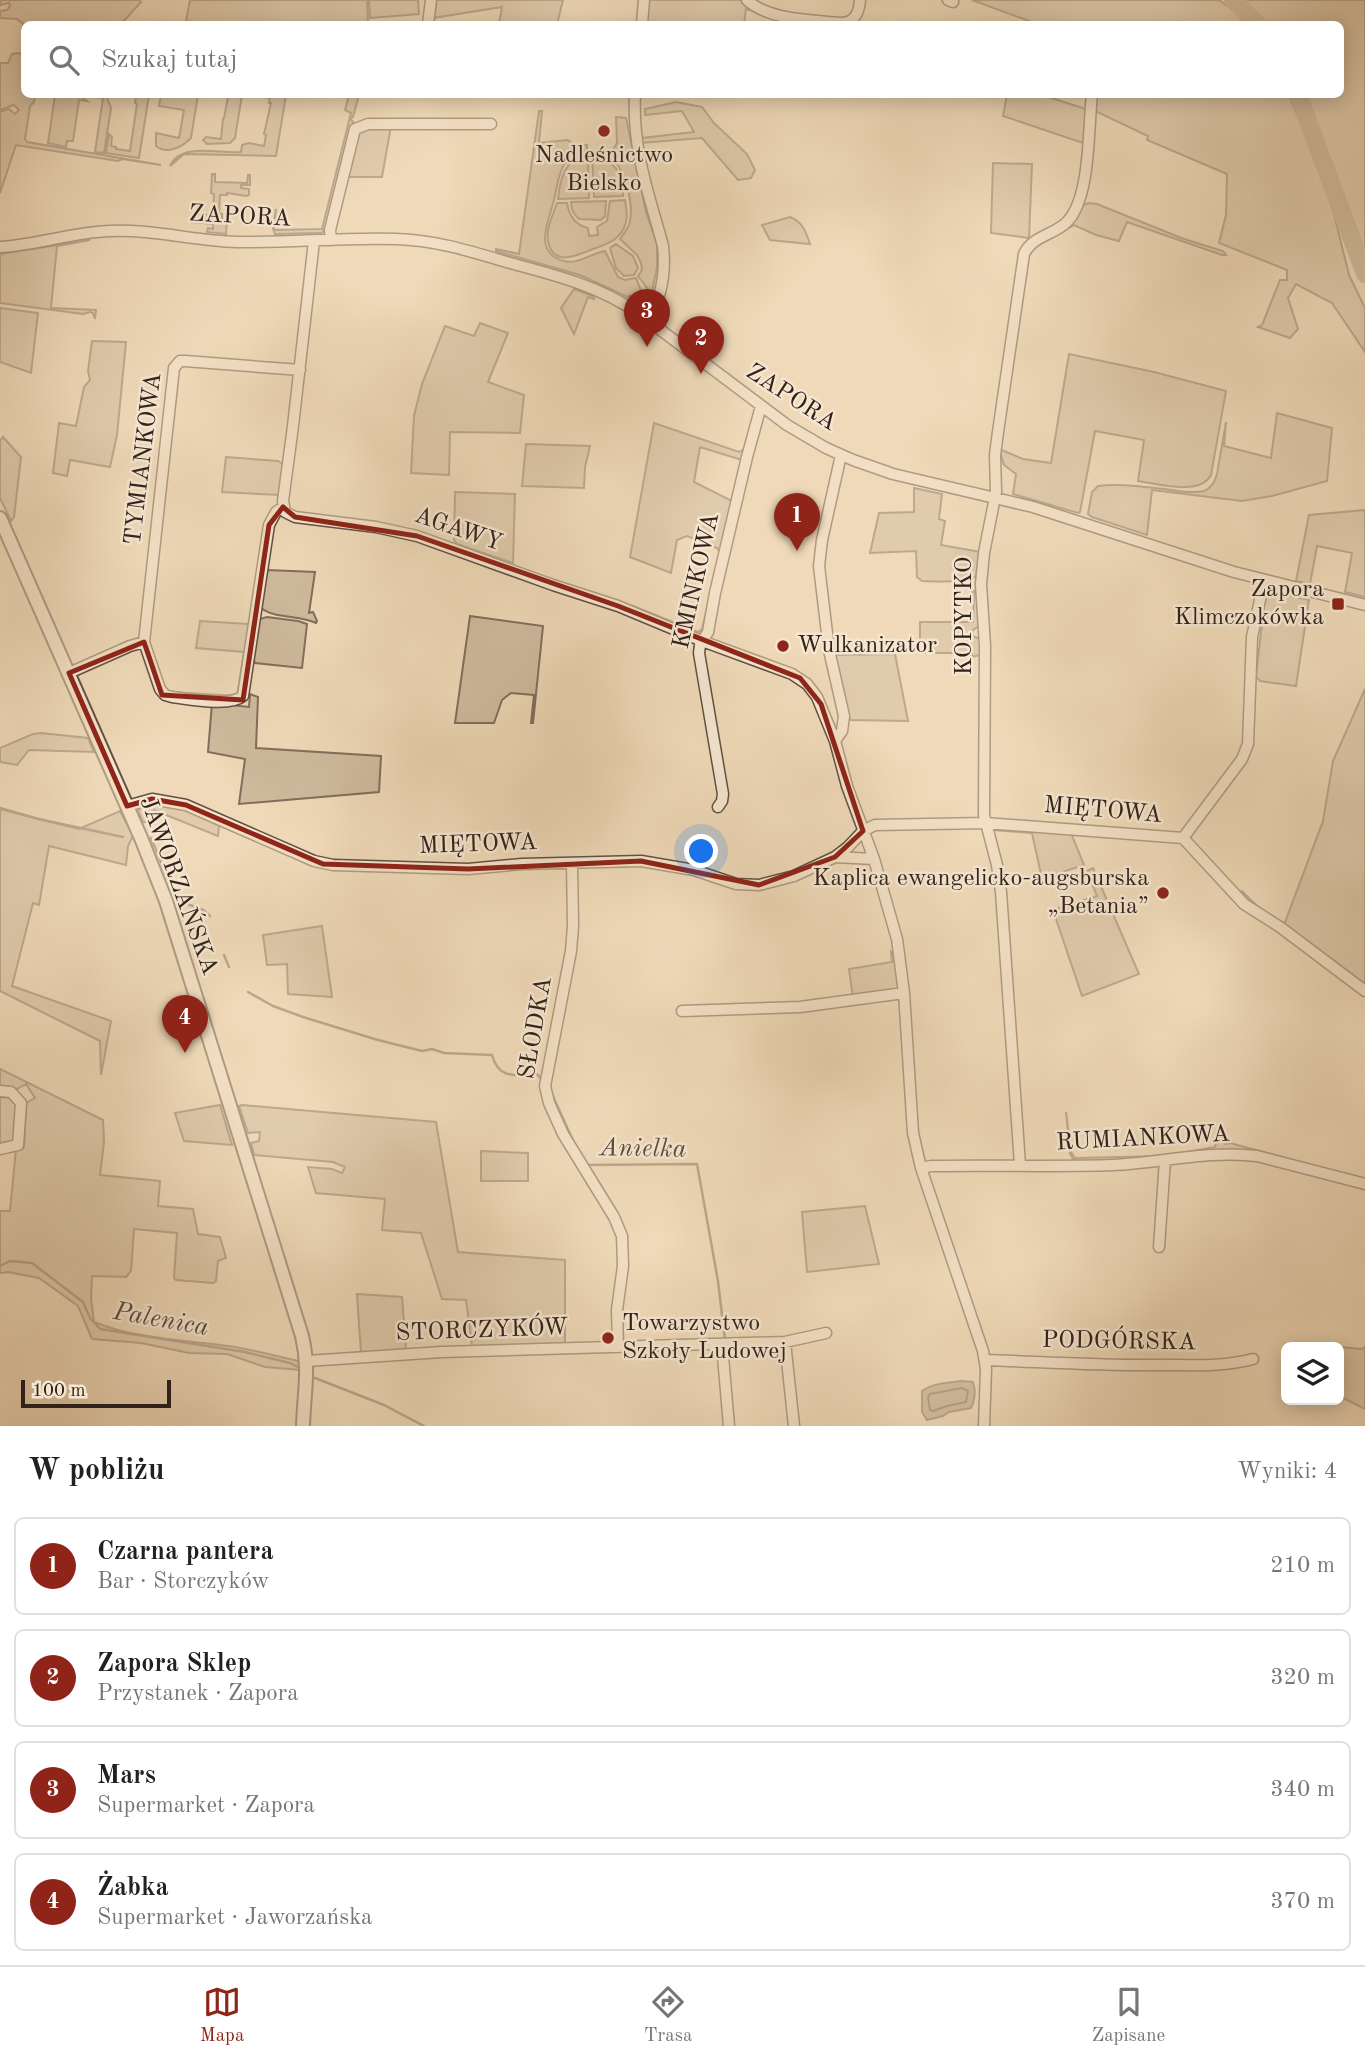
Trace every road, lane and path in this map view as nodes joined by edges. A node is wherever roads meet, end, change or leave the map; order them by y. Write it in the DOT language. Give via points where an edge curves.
graph roads {
  1 [pos="432,0"];
  2 [pos="644,0"];
  3 [pos="747,0"];
  4 [pos="860,0"];
  5 [pos="428,21"];
  6 [pos="642,21"];
  7 [pos="824,21"];
  8 [pos="851,21"];
  9 [pos="635,98"];
  10 [pos="1093,98"];
  11 [pos="491,124"];
  12 [pos="331,240"];
  13 [pos="314,241"];
  14 [pos="0,247"];
  15 [pos="648,320"];
  16 [pos="300,370"];
  17 [pos="761,406"];
  18 [pos="841,455"];
  19 [pos="995,497"];
  20 [pos="283,507"];
  21 [pos="0,518"];
  22 [pos="1264,581"];
  23 [pos="1365,605"];
  24 [pos="702,641"];
  25 [pos="144,642"];
  26 [pos="69,673"];
  27 [pos="835,741"];
  28 [pos="127,806"];
  29 [pos="718,807"];
  30 [pos="985,823"];
  31 [pos="863,831"];
  32 [pos="1183,838"];
  33 [pos="835,857"];
  34 [pos="874,859"];
  35 [pos="572,864"];
  36 [pos="1365,990"];
  37 [pos="904,993"];
  38 [pos="682,1011"];
  39 [pos="0,1091"];
  40 [pos="0,1149"];
  41 [pos="1165,1160"];
  42 [pos="1020,1165"];
  43 [pos="920,1168"];
  44 [pos="1365,1184"];
  45 [pos="1159,1247"];
  46 [pos="826,1333"];
  47 [pos="785,1342"];
  48 [pos="722,1345"];
  49 [pos="618,1347"];
  50 [pos="1253,1359"];
  51 [pos="985,1360"];
  52 [pos="307,1361"];
  53 [pos="303,1426"];
  54 [pos="729,1426"];
  55 [pos="794,1426"];
  56 [pos="984,1426"];
  1 -- 5 [label="street"];
  2 -- 6 [label="street"];
  3 -- 7 [label="street" via="762,11"];
  4 -- 8 [label="street"];
  9 -- 15 [label="street" via="639,160 664,257 660,296"];
  10 -- 19 [label="street, KOPYTKO" via="1085,180 1076,210 1059,229 1032,242 1024,254 995,455"];
  11 -- 12 [label="street" via="368,124 355,129"];
  12 -- 13 [label="street, ZAPORA"];
  12 -- 15 [label="street, ZAPORA" via="398,239 466,250 585,285"];
  13 -- 14 [label="street, ZAPORA" via="228,242 111,230"];
  13 -- 16 [label="street"];
  15 -- 17 [label="street, ZAPORA"];
  16 -- 20 [label="street"];
  16 -- 25 [label="street, TYMIANKOWA" via="185,360 174,368"];
  17 -- 18 [label="street, ZAPORA"];
  17 -- 24 [label="street, KMINKOWA" via="708,632"];
  18 -- 19 [label="street, ZAPORA" via="901,477"];
  18 -- 27 [label="street" via="819,566 844,716 842,732"];
  19 -- 22 [label="street, ZAPORA"];
  19 -- 30 [label="street, KOPYTKO" via="981,584"];
  20 -- 24 [label="street, AGAWY" via="295,517 417,536 618,606"];
  20 -- 25 [label="street, TYMIANKOWA" via="269,525 240,699 227,702 165,695"];
  21 -- 26 [label="street, JAWORZAŃSKA"];
  22 -- 23 [label="street, ZAPORA"];
  22 -- 32 [label="street, MIĘTOWA" via="1252,637 1248,744 1242,759"];
  24 -- 27 [label="street, AGAWY" via="800,678 821,704"];
  24 -- 29 [label="street, KMINKOWA" via="699,659 723,794"];
  25 -- 26 [label="street"];
  26 -- 28 [label="street, JAWORZAŃSKA"];
  27 -- 31 [label="street"];
  28 -- 35 [label="street, MIĘTOWA" via="152,799 186,805 304,857 333,865 468,869"];
  28 -- 52 [label="street, JAWORZAŃSKA" via="173,921"];
  30 -- 31 [label="street, MIĘTOWA" via="884,825"];
  30 -- 32 [label="street, MIĘTOWA"];
  30 -- 42 [label="street, KOPYTKO" via="1001,892"];
  31 -- 33 [label="street, MIĘTOWA"];
  31 -- 34 [label="street"];
  32 -- 36 [label="street" via="1244,904"];
  33 -- 34 [label="street, MIĘTOWA"];
  33 -- 35 [label="street, MIĘTOWA" via="794,876 752,886 641,861"];
  34 -- 37 [label="street" via="893,923"];
  35 -- 49 [label="street, SŁODKA" via="571,951 545,1086 563,1134 622,1236"];
  37 -- 38 [label="street" via="813,1006"];
  37 -- 43 [label="street" via="913,1133"];
  39 -- 40 [label="street" via="11,1092 21,1103 18,1145"];
  41 -- 42 [label="street, RUMIANKOWA"];
  41 -- 44 [label="street, RUMIANKOWA" via="1210,1154 1257,1156"];
  41 -- 45 [label="street"];
  42 -- 43 [label="street, RUMIANKOWA"];
  43 -- 51 [label="street"];
  46 -- 47 [label="street, STORCZYKÓW"];
  47 -- 48 [label="street, STORCZYKÓW"];
  47 -- 55 [label="street"];
  48 -- 49 [label="street, STORCZYKÓW"];
  48 -- 54 [label="street"];
  49 -- 52 [label="street, STORCZYKÓW"];
  50 -- 51 [label="street, PODGÓRSKA" via="1176,1366"];
  51 -- 56 [label="street"];
  52 -- 53 [label="street, JAWORZAŃSKA"];
}
